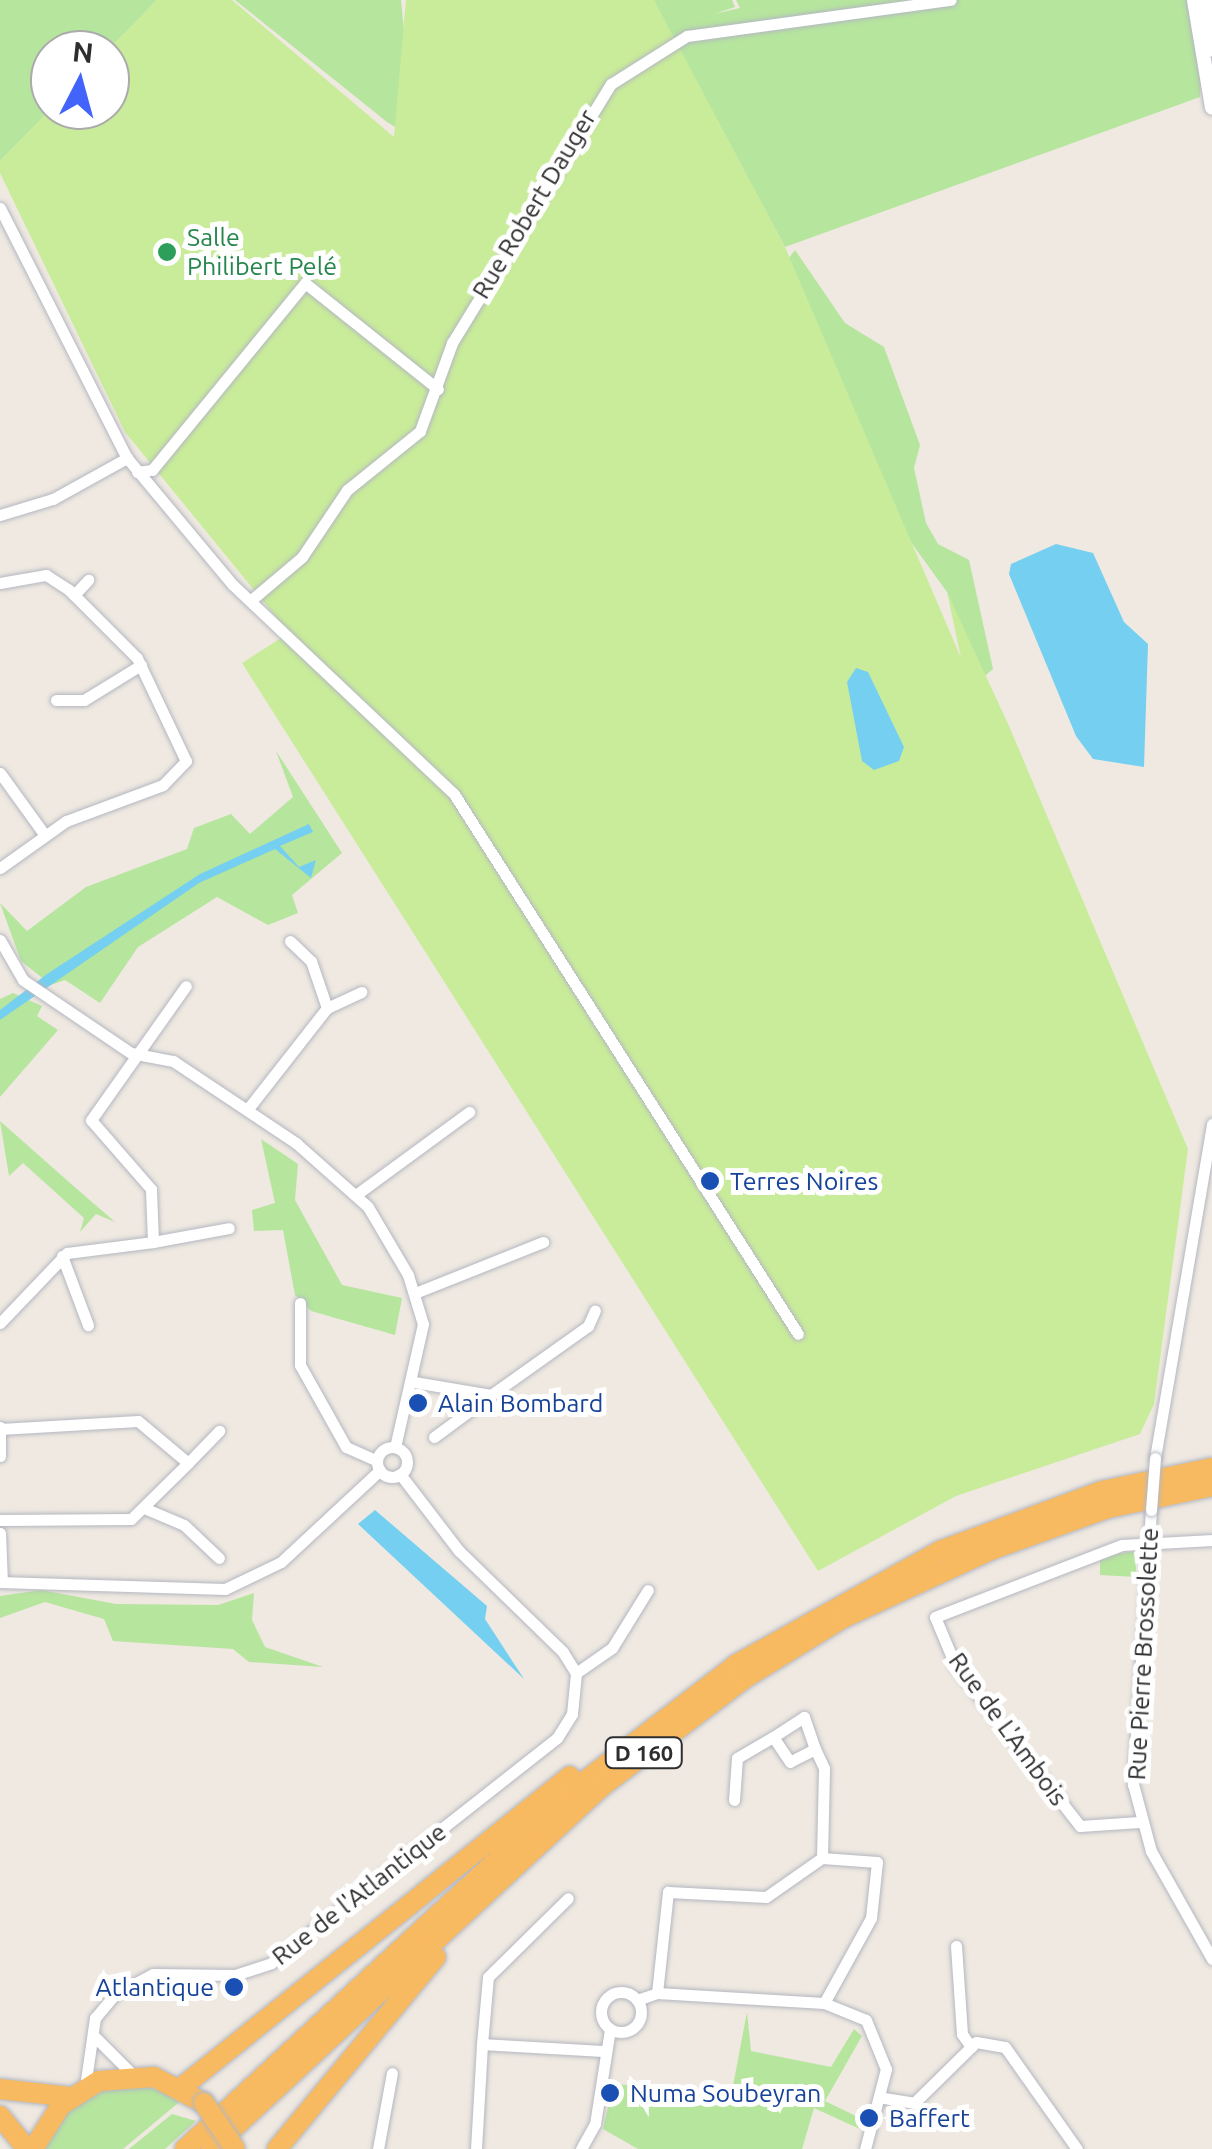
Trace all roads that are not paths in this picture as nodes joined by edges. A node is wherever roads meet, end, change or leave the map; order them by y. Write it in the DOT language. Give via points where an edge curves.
graph roads {
  1 [pos="950,0"];
  2 [pos="1200,0"];
  3 [pos="1212,49"];
  4 [pos="1212,108"];
  5 [pos="0,208"];
  6 [pos="438,389"];
  7 [pos="127,458"];
  8 [pos="137,472"];
  9 [pos="0,514"];
  10 [pos="88,580"];
  11 [pos="0,583"];
  12 [pos="74,595"];
  13 [pos="250,601"];
  14 [pos="141,666"];
  15 [pos="56,700"];
  16 [pos="0,772"];
  17 [pos="44,834"];
  18 [pos="0,868"];
  19 [pos="0,940"];
  20 [pos="290,941"];
  21 [pos="186,986"];
  22 [pos="362,992"];
  23 [pos="327,1008"];
  24 [pos="131,1053"];
  25 [pos="247,1110"];
  26 [pos="469,1112"];
  27 [pos="1212,1124"];
  28 [pos="357,1194"];
  29 [pos="229,1228"];
  30 [pos="153,1242"];
  31 [pos="543,1242"];
  32 [pos="62,1256"];
  33 [pos="415,1293"];
  34 [pos="300,1303"];
  35 [pos="595,1310"];
  36 [pos="0,1323"];
  37 [pos="88,1325"];
  38 [pos="798,1334"];
  39 [pos="414,1382"];
  40 [pos="492,1395"];
  41 [pos="0,1428"];
  42 [pos="219,1431"];
  43 [pos="434,1437"];
  44 [pos="395,1447"];
  45 [pos="0,1456"];
  46 [pos="188,1463"];
  47 [pos="378,1466"];
  48 [pos="1211,1472"];
  49 [pos="400,1474"];
  50 [pos="144,1508"];
  51 [pos="0,1520"];
  52 [pos="0,1533"];
  53 [pos="1149,1540"];
  54 [pos="1212,1540"];
  55 [pos="219,1558"];
  56 [pos="1,1582"];
  57 [pos="648,1590"];
  58 [pos="741,1671"];
  59 [pos="576,1673"];
  60 [pos="773,1737"];
  61 [pos="815,1749"];
  62 [pos="734,1800"];
  63 [pos="1140,1822"];
  64 [pos="822,1858"];
  65 [pos="568,1898"];
  66 [pos="956,1946"];
  67 [pos="1212,1959"];
  68 [pos="656,1993"];
  69 [pos="637,2000"];
  70 [pos="824,2002"];
  71 [pos="610,2029"];
  72 [pos="93,2033"];
  73 [pos="482,2044"];
  74 [pos="971,2047"];
  75 [pos="602,2051"];
  76 [pos="392,2073"];
  77 [pos="133,2075"];
  78 [pos="182,2087"];
  79 [pos="0,2089"];
  80 [pos="78,2092"];
  81 [pos="884,2098"];
  82 [pos="0,2116"];
  83 [pos="30,2149"];
  84 [pos="185,2149"];
  85 [pos="211,2149"];
  86 [pos="234,2149"];
  87 [pos="277,2149"];
  88 [pos="378,2149"];
  89 [pos="476,2149"];
  90 [pos="581,2149"];
  91 [pos="865,2149"];
  92 [pos="1077,2149"];
  1 -- 6 [label="street, Rue Robert Dauger" via="744,26 653,50 588,108 452,344"];
  2 -- 3 [label="street"];
  2 -- 4 [label="street"];
  5 -- 7 [label="street"];
  6 -- 8 [label="street" via="305,283 152,470"];
  6 -- 13 [label="street, Rue Robert Dauger" via="406,448 347,490 302,557"];
  7 -- 8 [label="street"];
  7 -- 9 [label="street" via="53,499"];
  8 -- 13 [label="street"];
  10 -- 12 [label="street"];
  11 -- 12 [label="street" via="46,575"];
  12 -- 14 [label="street"];
  13 -- 38 [label="street" via="454,794"];
  14 -- 15 [label="street" via="84,700"];
  14 -- 17 [label="street" via="184,750 183,770"];
  16 -- 17 [label="street"];
  17 -- 18 [label="street"];
  19 -- 24 [label="street" via="35,988"];
  20 -- 23 [label="street" via="311,961"];
  21 -- 24 [label="street"];
  22 -- 23 [label="street"];
  23 -- 25 [label="street"];
  24 -- 25 [label="street" via="173,1060"];
  24 -- 30 [label="street" via="91,1120 151,1190"];
  25 -- 28 [label="street"];
  26 -- 28 [label="street"];
  27 -- 53 [label="street, Rue Pierre Brossolette, bridge" via="1155,1458"];
  28 -- 33 [label="street"];
  29 -- 30 [label="street"];
  30 -- 32 [label="street"];
  31 -- 33 [label="street"];
  32 -- 36 [label="street"];
  32 -- 37 [label="street"];
  33 -- 39 [label="street" via="423,1339"];
  34 -- 47 [label="street" via="300,1366 346,1447"];
  35 -- 40 [label="street" via="588,1326"];
  39 -- 40 [label="street"];
  39 -- 44 [label="street"];
  40 -- 43 [label="street"];
  41 -- 45 [label="street"];
  41 -- 46 [label="street" via="138,1421"];
  42 -- 46 [label="street"];
  44 -- 47 [label="street"];
  44 -- 49 [label="street" via="406,1458"];
  46 -- 50 [label="street"];
  47 -- 49 [label="street"];
  47 -- 56 [label="street" via="281,1562 226,1588"];
  48 -- 58 [label="highway, D 160" via="1102,1491 940,1551"];
  49 -- 59 [label="street"];
  50 -- 51 [label="street" via="132,1519"];
  50 -- 55 [label="street" via="184,1525"];
  52 -- 56 [label="street"];
  53 -- 54 [label="street, Rue de L'Ambois"];
  53 -- 63 [label="street, Rue Pierre Brossolette" via="1133,1784"];
  53 -- 63 [label="street, Rue de L'Ambois" via="935,1617 956,1667 1080,1826"];
  57 -- 59 [label="street" via="612,1648"];
  58 -- 78 [label="highway, D 160" via="696,1681"];
  58 -- 84 [label="highway, D 160" via="573,1790"];
  58 -- 85 [label="highway, D 160" via="601,1788"];
  58 -- 87 [label="highway, D 160" via="474,1918"];
  59 -- 72 [label="street, Rue de l'Atlantique" via="572,1714 557,1738 287,1952 248,1973 141,1978 100,2009"];
  60 -- 61 [label="street" via="790,1762"];
  60 -- 61 [label="street" via="804,1718"];
  60 -- 62 [label="street" via="737,1758"];
  61 -- 64 [label="street" via="826,1794"];
  63 -- 67 [label="street, Rue Pierre Brossolette"];
  64 -- 68 [label="street" via="766,1898 668,1892"];
  64 -- 70 [label="street" via="877,1862 872,1918"];
  65 -- 73 [label="street" via="488,1977"];
  66 -- 74 [label="street" via="962,2034"];
  68 -- 69 [label="street"];
  68 -- 70 [label="street"];
  69 -- 71 [label="street" via="638,2022"];
  69 -- 71 [label="street" via="616,1992 604,2001"];
  70 -- 81 [label="street" via="866,2020 880,2041"];
  71 -- 75 [label="street"];
  72 -- 77 [label="street" via="109,2061"];
  72 -- 80 [label="street, Rue de l'Atlantique"];
  73 -- 75 [label="street"];
  73 -- 89 [label="street"];
  74 -- 81 [label="street" via="914,2103"];
  74 -- 92 [label="street" via="1004,2047"];
  75 -- 90 [label="street" via="596,2124"];
  76 -- 88 [label="street"];
  77 -- 78 [label="highway"];
  77 -- 80 [label="highway"];
  78 -- 86 [label="highway, bridge" via="204,2103"];
  79 -- 80 [label="highway"];
  80 -- 83 [label="highway"];
  81 -- 91 [label="street"];
  82 -- 83 [label="highway"];
}
